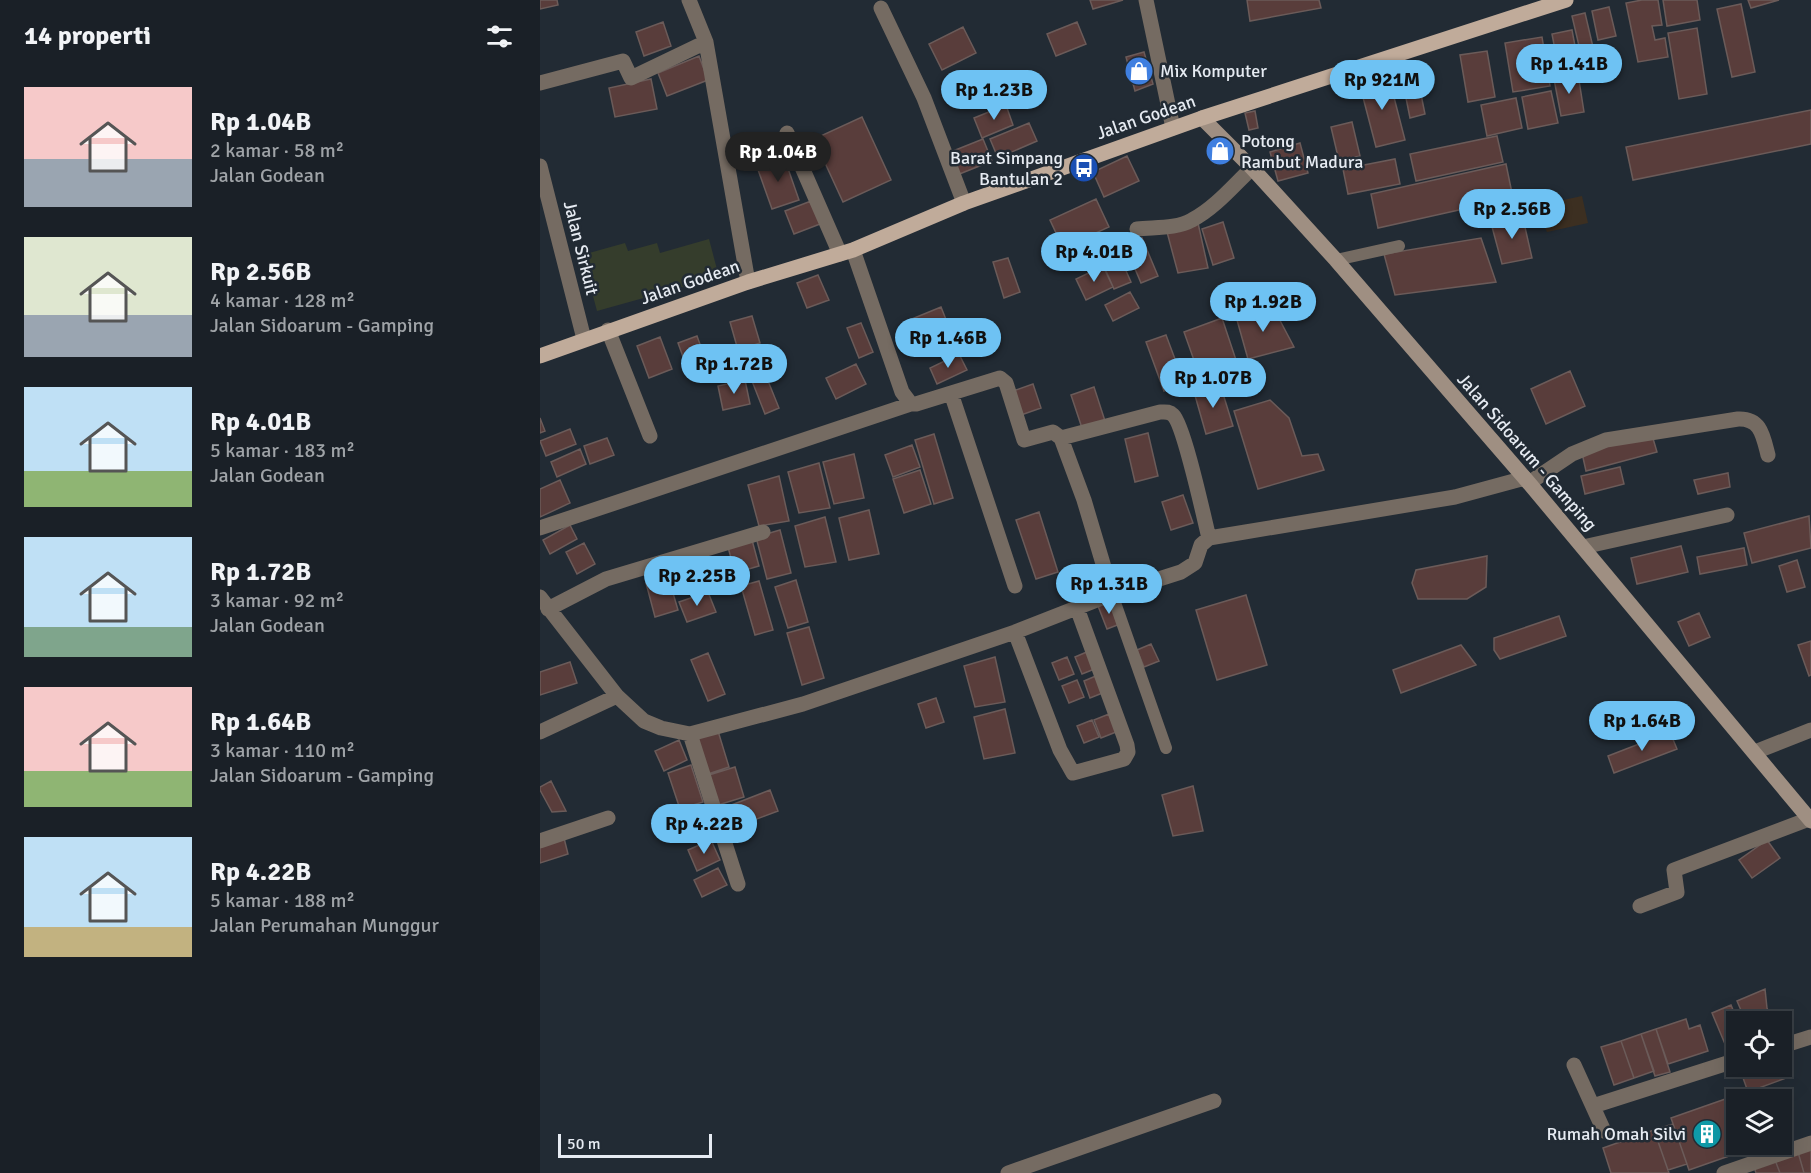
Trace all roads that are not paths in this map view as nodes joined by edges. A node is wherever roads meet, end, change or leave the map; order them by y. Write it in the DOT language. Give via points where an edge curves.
graph roads {
  1 [pos="689,0"];
  2 [pos="1146,0"];
  3 [pos="1566,0"];
  4 [pos="881,8"];
  5 [pos="706,42"];
  6 [pos="540,82"];
  7 [pos="1202,118"];
  8 [pos="1173,128"];
  9 [pos="787,133"];
  10 [pos="540,166"];
  11 [pos="1252,168"];
  12 [pos="964,203"];
  13 [pos="1137,229"];
  14 [pos="1399,246"];
  15 [pos="846,252"];
  16 [pos="1336,260"];
  17 [pos="748,282"];
  18 [pos="608,330"];
  19 [pos="584,339"];
  20 [pos="540,356"];
  21 [pos="951,393"];
  22 [pos="911,404"];
  23 [pos="650,436"];
  24 [pos="1061,438"];
  25 [pos="1768,455"];
  26 [pos="1527,481"];
  27 [pos="1727,515"];
  28 [pos="540,528"];
  29 [pos="763,532"];
  30 [pos="1209,538"];
  31 [pos="1583,547"];
  32 [pos="1015,586"];
  33 [pos="1112,594"];
  34 [pos="544,603"];
  35 [pos="1077,608"];
  36 [pos="1015,632"];
  37 [pos="617,696"];
  38 [pos="1811,730"];
  39 [pos="540,732"];
  40 [pos="690,734"];
  41 [pos="1166,748"];
  42 [pos="1755,752"];
  43 [pos="608,818"];
  44 [pos="1810,820"];
  45 [pos="540,840"];
  46 [pos="738,884"];
  47 [pos="1640,906"];
  48 [pos="1811,1037"];
  49 [pos="1792,1043"];
  50 [pos="1726,1064"];
  51 [pos="1574,1065"];
  52 [pos="1214,1101"];
  53 [pos="1593,1106"];
  54 [pos="1604,1131"];
  55 [pos="1811,1143"];
  56 [pos="1008,1173"];
  57 [pos="1724,1173"];
  1 -- 5 [label="street"];
  2 -- 8 [label="street"];
  3 -- 7 [label="main road, Jalan Godean"];
  4 -- 12 [label="street" via="924,98"];
  5 -- 6 [label="street" via="631,78 623,61"];
  5 -- 17 [label="street"];
  7 -- 8 [label="main road, Jalan Godean"];
  7 -- 11 [label="main road, Jalan Sidoarum - Gamping"];
  8 -- 12 [label="main road, Jalan Godean"];
  9 -- 15 [label="street"];
  10 -- 19 [label="street, Jalan Sirkuit"];
  11 -- 13 [label="street" via="1192,220"];
  11 -- 16 [label="main road, Jalan Sidoarum - Gamping"];
  12 -- 15 [label="main road, Jalan Godean"];
  14 -- 16 [label="lane"];
  15 -- 17 [label="main road, Jalan Godean"];
  15 -- 22 [label="street" via="902,392"];
  16 -- 26 [label="main road, Jalan Sidoarum - Gamping"];
  17 -- 18 [label="main road, Jalan Godean"];
  18 -- 19 [label="main road, Jalan Godean"];
  18 -- 23 [label="street"];
  19 -- 20 [label="main road, Jalan Godean"];
  21 -- 22 [label="street"];
  21 -- 24 [label="street" via="1000,378 1006,383 1024,440 1053,432"];
  21 -- 32 [label="street"];
  22 -- 28 [label="street"];
  24 -- 30 [label="street" via="1170,412 1181,433"];
  24 -- 33 [label="street"];
  25 -- 26 [label="street" via="1757,424 1749,418 1738,418 1606,440 1572,454"];
  26 -- 30 [label="street" via="1455,497"];
  26 -- 31 [label="main road, Jalan Sidoarum - Gamping"];
  27 -- 31 [label="street"];
  29 -- 34 [label="street" via="606,579"];
  30 -- 33 [label="street" via="1201,545 1195,563 1181,572"];
  31 -- 42 [label="main road, Jalan Sidoarum - Gamping"];
  33 -- 35 [label="street"];
  33 -- 41 [label="lane"];
  34 -- 37 [label="street"];
  35 -- 36 [label="street"];
  35 -- 36 [label="street" via="1127,745 1124,759 1073,773 1060,750"];
  36 -- 40 [label="street" via="803,704"];
  37 -- 39 [label="street"];
  37 -- 40 [label="street" via="644,720"];
  38 -- 42 [label="street"];
  40 -- 46 [label="street"];
  42 -- 44 [label="main road, Jalan Sidoarum - Gamping"];
  43 -- 45 [label="street"];
  44 -- 47 [label="street" via="1674,870 1677,892"];
  48 -- 49 [label="street"];
  50 -- 53 [label="street"];
  51 -- 53 [label="street"];
  52 -- 56 [label="street"];
  53 -- 54 [label="street"];
  55 -- 57 [label="street"];
}
